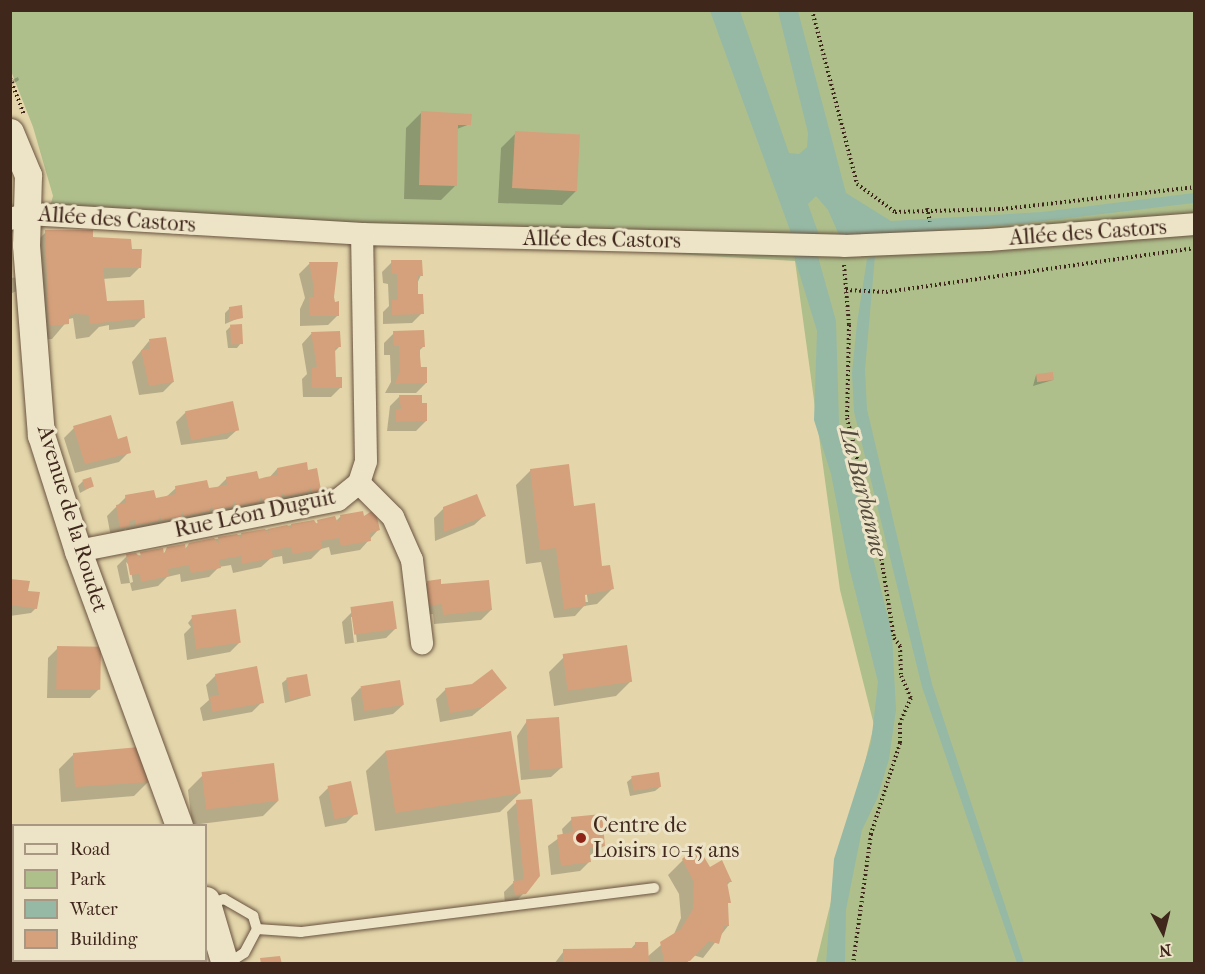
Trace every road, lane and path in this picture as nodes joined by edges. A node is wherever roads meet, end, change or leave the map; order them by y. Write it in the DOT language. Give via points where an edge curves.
graph roads {
  1 [pos="812,10"];
  2 [pos="10,132"];
  3 [pos="1194,187"];
  4 [pos="927,208"];
  5 [pos="19,217"];
  6 [pos="929,217"];
  7 [pos="1194,224"];
  8 [pos="362,234"];
  9 [pos="844,246"];
  10 [pos="1194,248"];
  11 [pos="846,290"];
  12 [pos="359,483"];
  13 [pos="78,551"];
  14 [pos="422,643"];
  15 [pos="179,824"];
  16 [pos="654,888"];
  17 [pos="207,902"];
  18 [pos="207,905"];
  19 [pos="257,929"];
  20 [pos="226,963"];
  21 [pos="853,963"];
  1 -- 4 [label="path" via="857,183 895,212"];
  2 -- 5 [label="street, Avenue de la Roudet" via="28,175"];
  3 -- 4 [label="path" via="1002,209"];
  4 -- 6 [label="path"];
  5 -- 8 [label="street, Allée des Castors"];
  5 -- 13 [label="street, Avenue de la Roudet" via="26,245 41,435"];
  7 -- 9 [label="street, Allée des Castors" via="988,240"];
  8 -- 9 [label="street, Allée des Castors"];
  8 -- 12 [label="street, Rue Léon Duguit" via="366,461"];
  9 -- 11 [label="path"];
  10 -- 11 [label="path" via="886,292"];
  11 -- 21 [label="path" via="847,418 880,550 894,638 900,646 901,676 911,698 900,723 900,743 871,834"];
  12 -- 13 [label="street, Rue Léon Duguit" via="338,500"];
  12 -- 14 [label="street" via="393,517 412,560"];
  13 -- 15 [label="street, Avenue de la Roudet"];
  16 -- 19 [label="lane" via="301,932"];
  17 -- 19 [label="lane" via="224,899 253,916"];
  18 -- 20 [label="street"];
  19 -- 20 [label="lane" via="244,953"];
}
